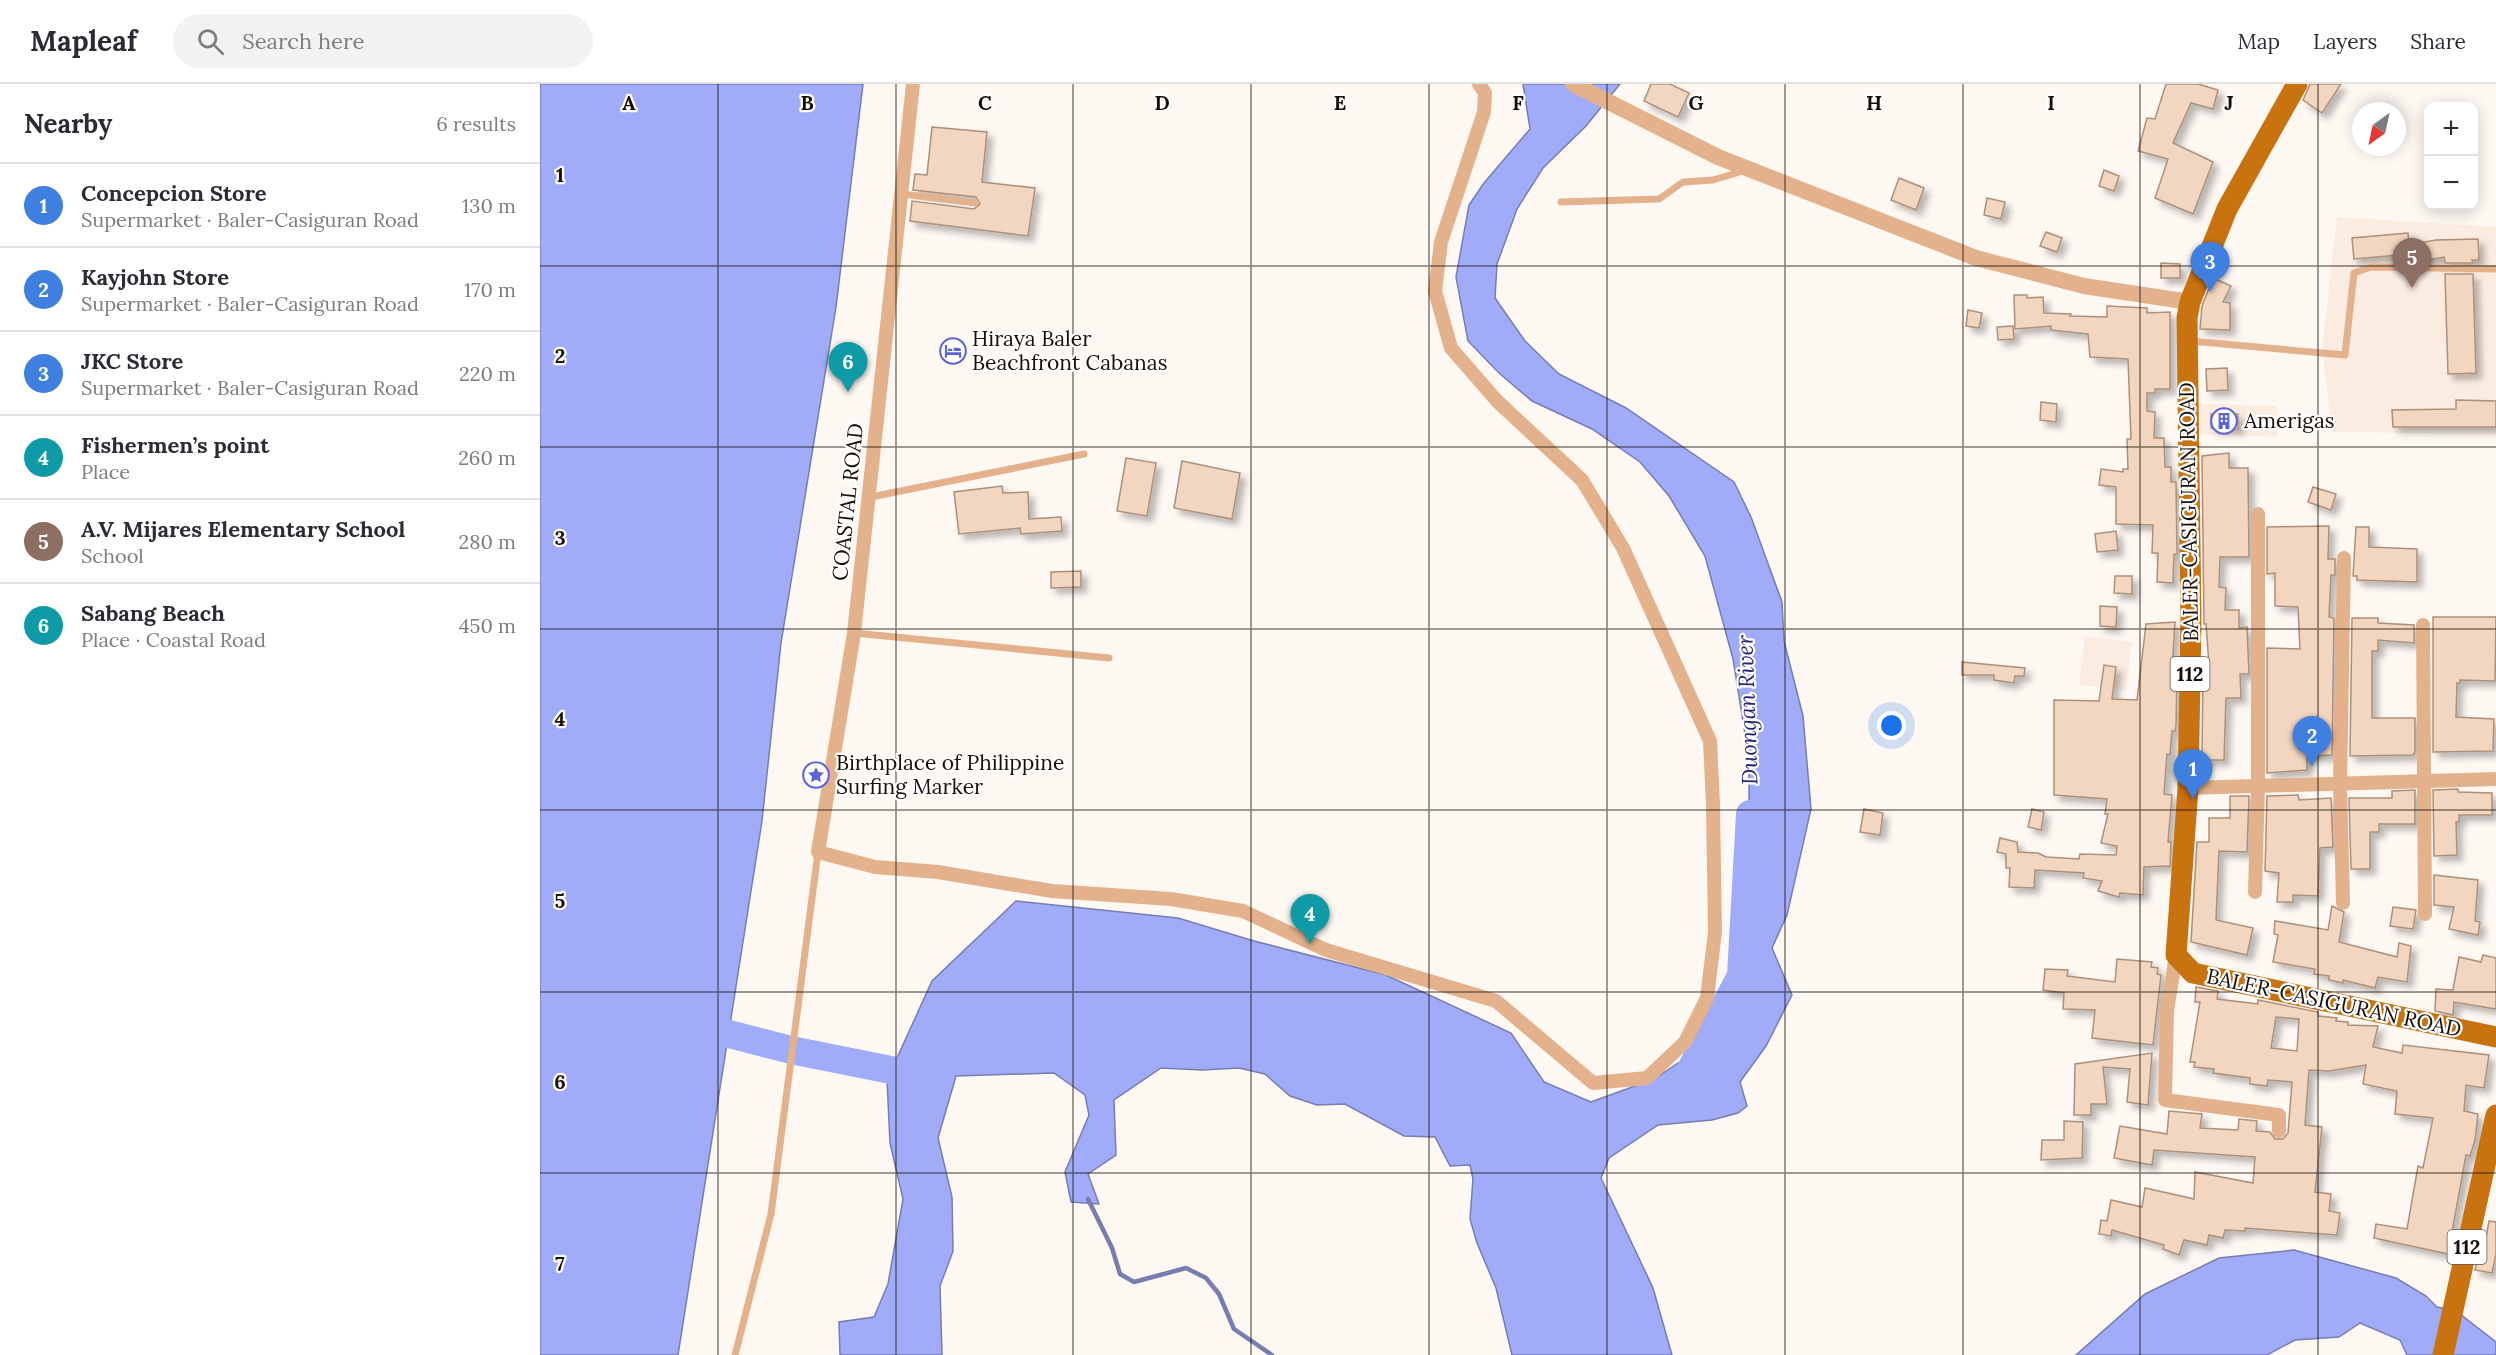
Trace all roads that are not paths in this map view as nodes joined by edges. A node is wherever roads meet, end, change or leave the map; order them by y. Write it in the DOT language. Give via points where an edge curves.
graph roads {
  1 [pos="914,84"];
  2 [pos="1479,84"];
  3 [pos="1574,84"];
  4 [pos="2297,84"];
  5 [pos="1749,169"];
  6 [pos="902,194"];
  7 [pos="1561,202"];
  8 [pos="975,203"];
  9 [pos="2496,269"];
  10 [pos="2190,302"];
  11 [pos="2188,341"];
  12 [pos="1084,454"];
  13 [pos="871,497"];
  14 [pos="2258,514"];
  15 [pos="2344,558"];
  16 [pos="2423,625"];
  17 [pos="854,633"];
  18 [pos="1109,658"];
  19 [pos="2496,779"];
  20 [pos="2424,781"];
  21 [pos="2340,785"];
  22 [pos="2258,786"];
  23 [pos="2188,788"];
  24 [pos="818,852"];
  25 [pos="2255,892"];
  26 [pos="2343,903"];
  27 [pos="2425,914"];
  28 [pos="2176,954"];
  29 [pos="2496,1037"];
  30 [pos="2496,1114"];
  31 [pos="2278,1131"];
  32 [pos="735,1355"];
  33 [pos="2443,1355"];
  1 -- 6 [label="street, COASTAL ROAD"];
  2 -- 24 [label="street" via="1485,93 1484,112 1441,242 1435,291 1451,348 1497,401 1582,480 1623,548 1710,741 1715,932 1707,998 1685,1042 1647,1078 1593,1083 1496,1001 1326,950 1243,911 1171,899 1052,891 938,872 875,867"];
  3 -- 5 [label="street"];
  4 -- 10 [label="main road, BALER-CASIGURAN ROAD / 112" via="2227,209"];
  5 -- 7 [label="lane" via="1713,180 1683,182 1659,199"];
  5 -- 10 [label="street" via="1976,258 2084,286"];
  6 -- 8 [label="lane"];
  6 -- 13 [label="street, COASTAL ROAD"];
  9 -- 11 [label="lane" via="2371,267 2354,273 2345,355"];
  10 -- 11 [label="main road, BALER-CASIGURAN ROAD / 112"];
  11 -- 23 [label="main road, BALER-CASIGURAN ROAD / 112"];
  12 -- 13 [label="lane"];
  13 -- 17 [label="street, COASTAL ROAD"];
  14 -- 22 [label="street"];
  15 -- 21 [label="street"];
  16 -- 20 [label="street"];
  17 -- 18 [label="lane"];
  17 -- 24 [label="street, COASTAL ROAD"];
  19 -- 20 [label="street"];
  20 -- 21 [label="street"];
  20 -- 27 [label="street"];
  21 -- 22 [label="street"];
  21 -- 26 [label="street"];
  22 -- 23 [label="street"];
  22 -- 25 [label="street"];
  23 -- 28 [label="main road, BALER-CASIGURAN ROAD / 112"];
  24 -- 32 [label="lane" via="771,1214"];
  28 -- 29 [label="main road, BALER-CASIGURAN ROAD" via="2193,974"];
  28 -- 31 [label="street" via="2167,1011 2165,1100 2279,1116"];
  30 -- 33 [label="main road, 112"];
}
